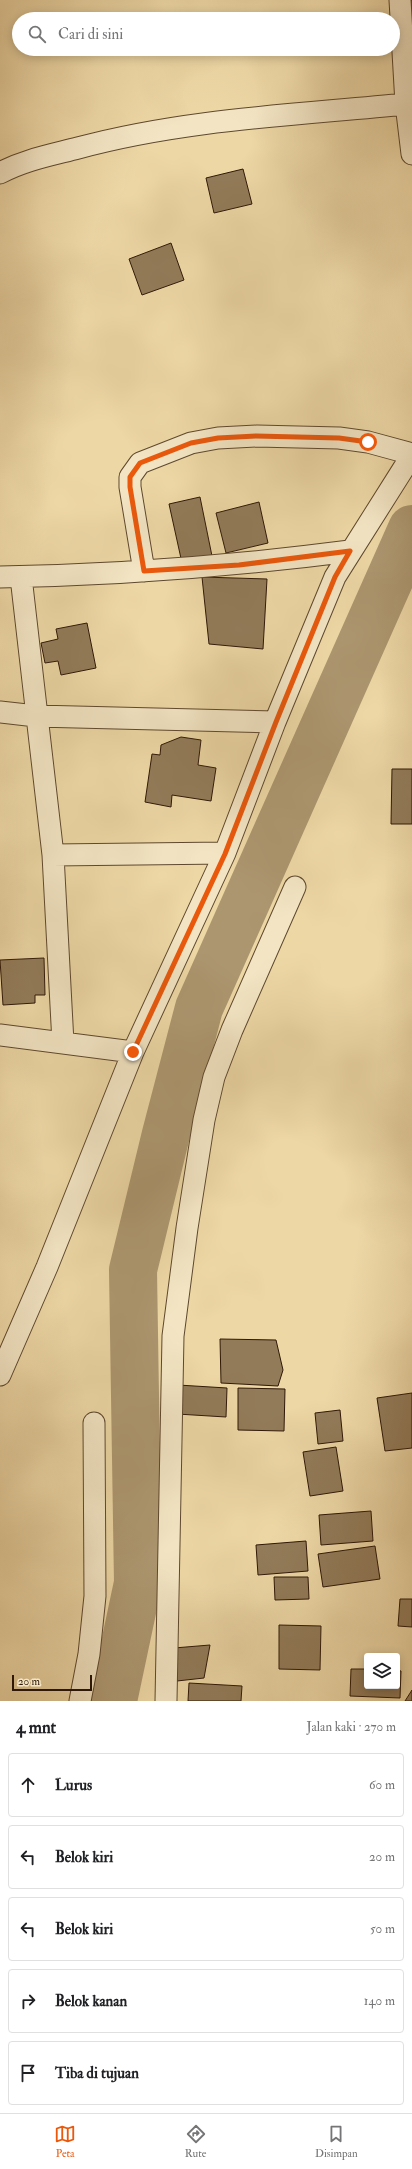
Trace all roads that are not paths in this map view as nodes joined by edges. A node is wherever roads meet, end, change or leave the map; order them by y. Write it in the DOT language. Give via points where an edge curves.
graph roads {
  1 [pos="400,0"];
  2 [pos="406,104"];
  3 [pos="412,154"];
  4 [pos="0,173"];
  5 [pos="412,455"];
  6 [pos="350,551"];
  7 [pos="144,571"];
  8 [pos="0,577"];
  9 [pos="21,577"];
  10 [pos="0,712"];
  11 [pos="36,716"];
  12 [pos="276,722"];
  13 [pos="225,854"];
  14 [pos="53,855"];
  15 [pos="295,887"];
  16 [pos="0,1035"];
  17 [pos="63,1043"];
  18 [pos="133,1052"];
  19 [pos="0,1375"];
  20 [pos="94,1423"];
  21 [pos="80,1701"];
  22 [pos="166,1701"];
  1 -- 2 [label="street"];
  2 -- 3 [label="street"];
  2 -- 4 [label="street" via="176,126 105,140 21,163"];
  5 -- 6 [label="street"];
  5 -- 7 [label="street" via="368,442 339,438 256,436 218,438 191,443 140,463 130,477 130,487"];
  6 -- 7 [label="street" via="239,565"];
  6 -- 12 [label="street" via="335,577"];
  7 -- 9 [label="street" via="87,576"];
  8 -- 9 [label="street"];
  9 -- 11 [label="street"];
  10 -- 11 [label="street"];
  11 -- 12 [label="street"];
  11 -- 14 [label="street"];
  12 -- 13 [label="street"];
  13 -- 14 [label="street"];
  13 -- 18 [label="street"];
  14 -- 17 [label="street"];
  15 -- 22 [label="street" via="232,1030 214,1077 204,1120 173,1336"];
  16 -- 17 [label="street"];
  17 -- 18 [label="street"];
  18 -- 19 [label="street" via="47,1267"];
  20 -- 21 [label="street" via="95,1596 89,1654"];
}
